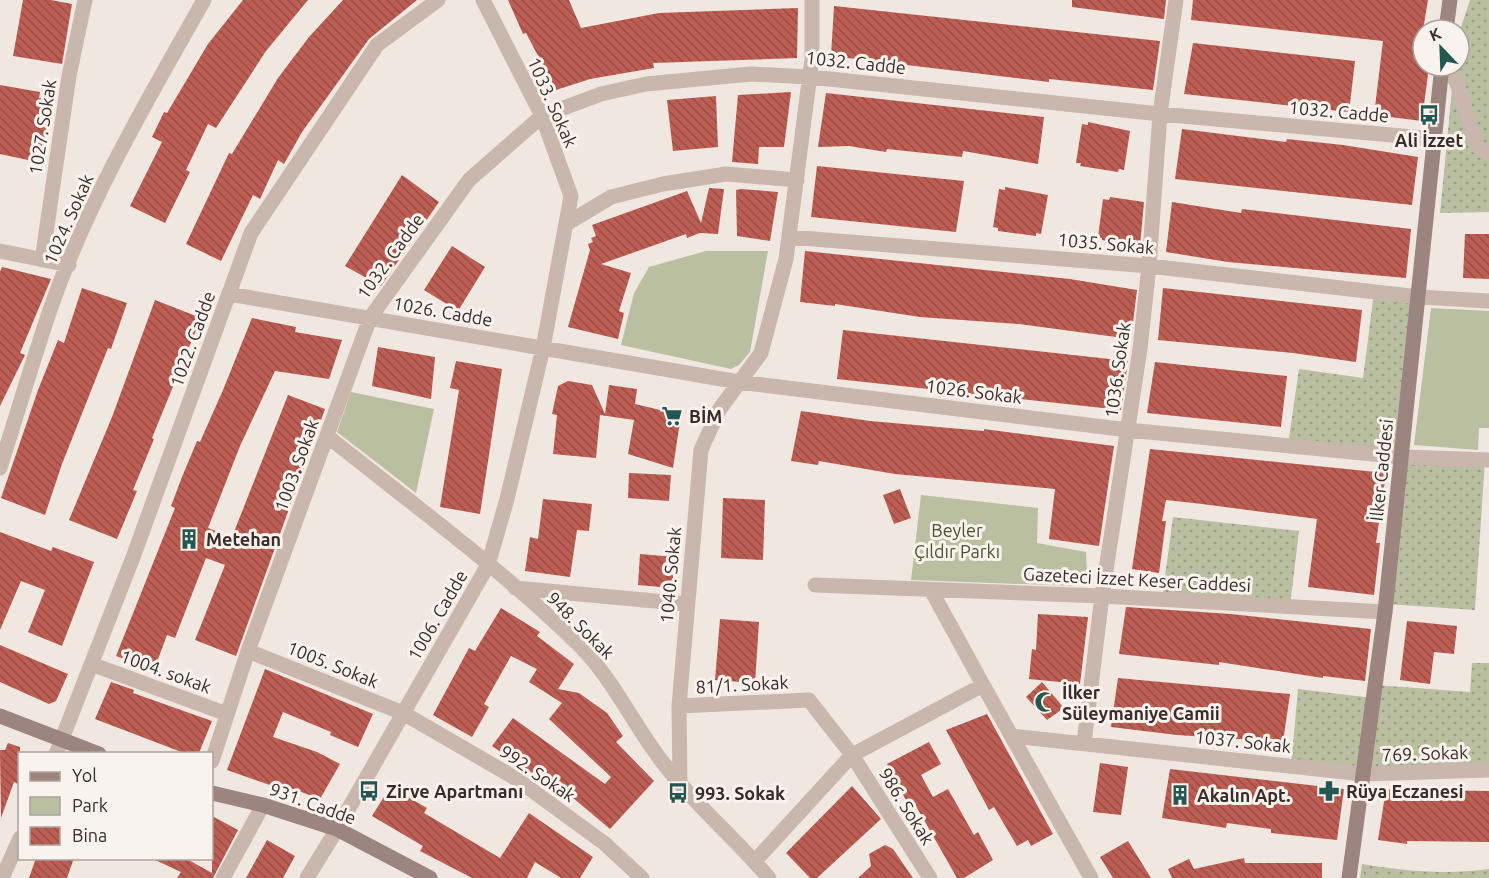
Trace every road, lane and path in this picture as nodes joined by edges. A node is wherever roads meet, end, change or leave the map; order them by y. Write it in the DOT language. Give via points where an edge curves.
graph roads {
  1 [pos="86,0"];
  2 [pos="204,0"];
  3 [pos="438,0"];
  4 [pos="483,0"];
  5 [pos="812,0"];
  6 [pos="1176,0"];
  7 [pos="1450,0"];
  8 [pos="1448,18"];
  9 [pos="810,76"];
  10 [pos="1443,78"];
  11 [pos="1454,78"];
  12 [pos="1160,114"];
  13 [pos="542,116"];
  14 [pos="1435,139"];
  15 [pos="1489,153"];
  16 [pos="797,180"];
  17 [pos="566,224"];
  18 [pos="789,237"];
  19 [pos="0,251"];
  20 [pos="42,260"];
  21 [pos="69,265"];
  22 [pos="1149,266"];
  23 [pos="229,294"];
  24 [pos="1419,297"];
  25 [pos="1489,301"];
  26 [pos="370,318"];
  27 [pos="543,348"];
  28 [pos="739,382"];
  29 [pos="6,424"];
  30 [pos="1128,430"];
  31 [pos="327,436"];
  32 [pos="1403,457"];
  33 [pos="1489,460"];
  34 [pos="0,468"];
  35 [pos="488,565"];
  36 [pos="815,585"];
  37 [pos="514,588"];
  38 [pos="932,590"];
  39 [pos="1102,596"];
  40 [pos="687,604"];
  41 [pos="1385,612"];
  42 [pos="248,651"];
  43 [pos="91,664"];
  44 [pos="983,685"];
  45 [pos="679,706"];
  46 [pos="403,713"];
  47 [pos="227,714"];
  48 [pos="0,716"];
  49 [pos="1012,736"];
  50 [pos="1084,743"];
  51 [pos="59,747"];
  52 [pos="92,752"];
  53 [pos="852,755"];
  54 [pos="213,758"];
  55 [pos="1489,770"];
  56 [pos="1363,774"];
  57 [pos="680,782"];
  58 [pos="213,793"];
  59 [pos="263,805"];
  60 [pos="337,829"];
  61 [pos="18,842"];
  62 [pos="755,861"];
  63 [pos="2,878"];
  64 [pos="223,878"];
  65 [pos="306,878"];
  66 [pos="430,878"];
  67 [pos="642,878"];
  68 [pos="769,878"];
  69 [pos="930,878"];
  70 [pos="1091,878"];
  71 [pos="1349,878"];
  1 -- 20 [label="street, 1027. Sokak" via="69,76"];
  2 -- 21 [label="street, 1024. Sokak" via="108,177"];
  3 -- 23 [label="street, 1022. Cadde" via="377,45 251,233"];
  4 -- 13 [label="street, 1033. Sokak"];
  5 -- 9 [label="street, 1040. Sokak"];
  6 -- 12 [label="street, 1036. Sokak"];
  7 -- 8 [label="main road"];
  9 -- 12 [label="street, 1032. Cadde"];
  9 -- 13 [label="street, 1032. Cadde" via="751,74 646,84 601,94"];
  9 -- 16 [label="street, 1040. Sokak"];
  10 -- 14 [label="main road, İlker Caddesi"];
  11 -- 15 [label="street" via="1475,140 1479,148"];
  12 -- 14 [label="street, 1032. Cadde"];
  12 -- 22 [label="street, 1036. Sokak"];
  13 -- 17 [label="street, 1033. Sokak" via="571,196"];
  13 -- 26 [label="street, 1032. Cadde" via="469,180"];
  14 -- 24 [label="main road, İlker Caddesi"];
  16 -- 17 [label="street" via="726,174 663,184 610,197"];
  16 -- 18 [label="street, 1040. Sokak"];
  17 -- 27 [label="street, 1033. Sokak"];
  18 -- 22 [label="street, 1035. Sokak"];
  18 -- 28 [label="street, 1040. Sokak" via="761,354"];
  19 -- 20 [label="street"];
  20 -- 21 [label="street"];
  21 -- 29 [label="street, 1024. Sokak"];
  22 -- 24 [label="street, 1035. Sokak"];
  22 -- 30 [label="street, 1036. Sokak"];
  23 -- 26 [label="street, 1026. Cadde"];
  23 -- 43 [label="street, 1022. Cadde"];
  24 -- 25 [label="street, 1035. Sokak"];
  24 -- 32 [label="main road, İlker Caddesi"];
  26 -- 27 [label="street, 1026. Cadde"];
  26 -- 31 [label="street, 1003. Sokak"];
  27 -- 28 [label="street, 1026. Sokak"];
  27 -- 35 [label="street, 1006. Cadde"];
  28 -- 30 [label="street, 1026. Sokak"];
  28 -- 40 [label="street, 1040. Sokak" via="719,410 701,450"];
  29 -- 34 [label="street, 1024. Sokak"];
  30 -- 32 [label="street, 1026. Sokak"];
  30 -- 39 [label="street, 1036. Sokak"];
  31 -- 35 [label="street, 948. Sokak"];
  31 -- 42 [label="street, 1003. Sokak"];
  32 -- 33 [label="street, 1026. Sokak"];
  32 -- 41 [label="main road, İlker Caddesi"];
  35 -- 37 [label="street, 948. Sokak"];
  35 -- 46 [label="street, 1006. Cadde"];
  36 -- 38 [label="street, Gazeteci İzzet Keser Caddesi"];
  37 -- 40 [label="street"];
  37 -- 57 [label="street, 948. Sokak" via="580,646 614,687 640,731"];
  38 -- 39 [label="street, Gazeteci İzzet Keser Caddesi"];
  38 -- 44 [label="street"];
  39 -- 41 [label="street, Gazeteci İzzet Keser Caddesi"];
  39 -- 50 [label="street, 1036. Sokak"];
  40 -- 45 [label="street, 1040. Sokak"];
  41 -- 56 [label="main road, İlker Caddesi"];
  42 -- 46 [label="street, 1005. Sokak"];
  42 -- 47 [label="street, 1003. Sokak"];
  43 -- 47 [label="street, 1004. sokak"];
  43 -- 51 [label="street, 1022. Cadde"];
  44 -- 49 [label="street"];
  44 -- 53 [label="street"];
  45 -- 53 [label="street, 81/1. Sokak" via="809,700"];
  45 -- 57 [label="street, 1040. Sokak"];
  46 -- 60 [label="street, 1006. Cadde"];
  46 -- 67 [label="street, 992. Sokak" via="515,778 604,843"];
  47 -- 54 [label="street, 1003. Sokak"];
  48 -- 51 [label="main road"];
  49 -- 50 [label="street, 1037. Sokak"];
  49 -- 70 [label="street"];
  50 -- 56 [label="street, 1037. Sokak"];
  51 -- 52 [label="main road"];
  53 -- 62 [label="street"];
  53 -- 69 [label="street, 986. Sokak"];
  55 -- 56 [label="street, 769. Sokak"];
  56 -- 71 [label="main road, İlker Caddesi"];
  57 -- 62 [label="street, 948. Sokak"];
  58 -- 59 [label="main road, 931. Cadde"];
  59 -- 60 [label="main road, 931. Cadde"];
  59 -- 64 [label="street"];
  60 -- 65 [label="street, 1006. Cadde"];
  60 -- 66 [label="main road, 931. Cadde"];
  61 -- 63 [label="street"];
  62 -- 68 [label="street, 948. Sokak"];
}
